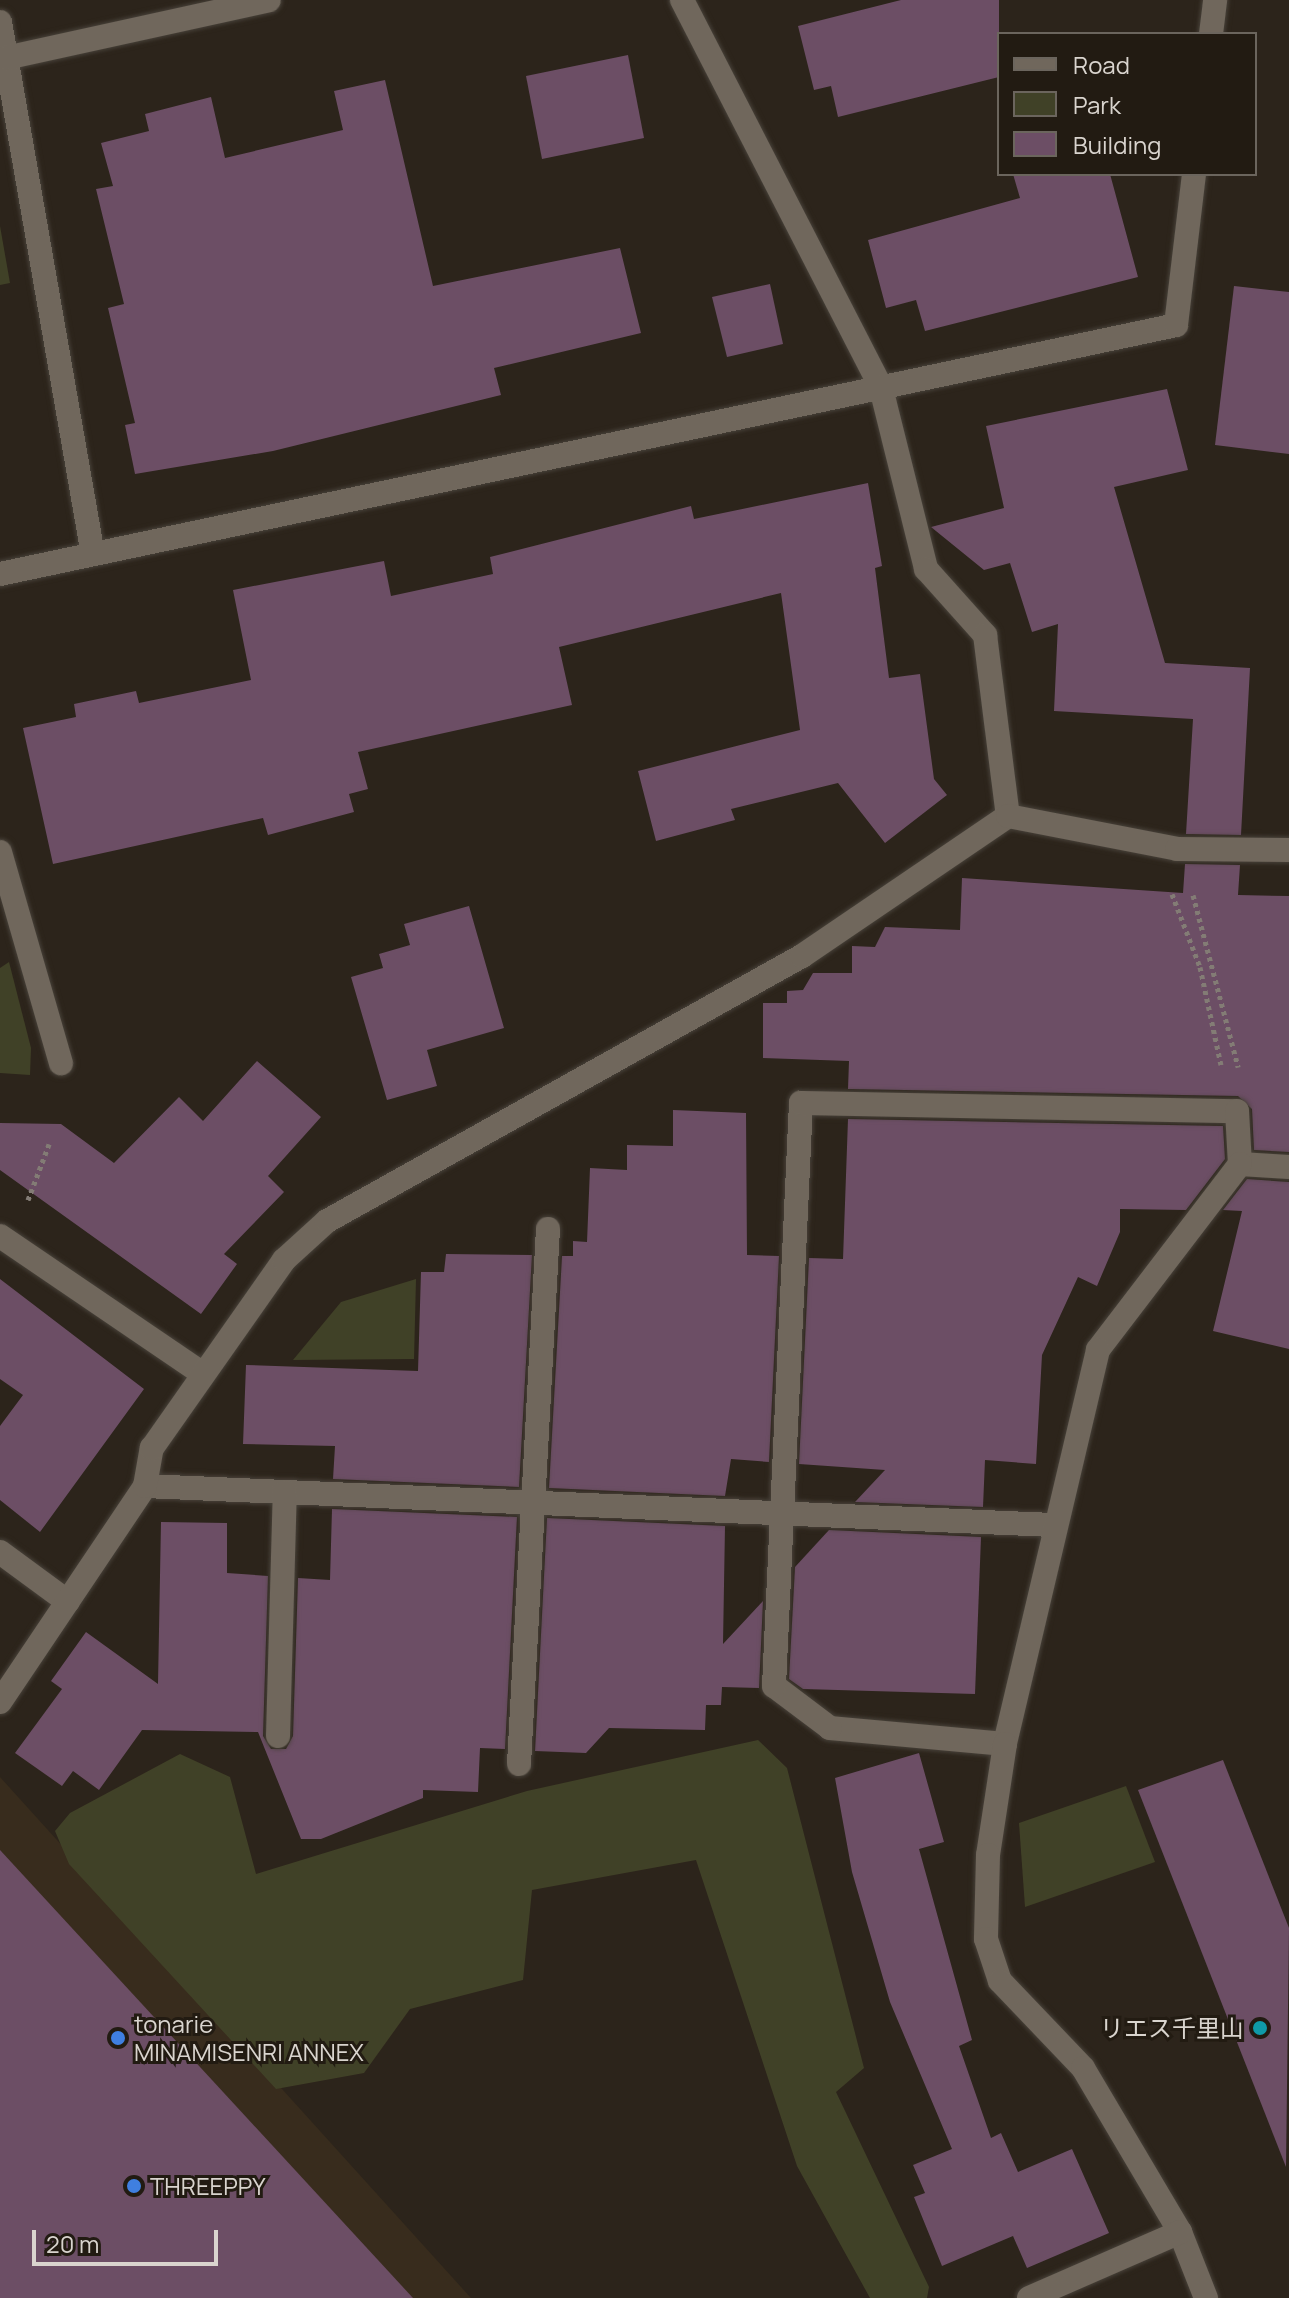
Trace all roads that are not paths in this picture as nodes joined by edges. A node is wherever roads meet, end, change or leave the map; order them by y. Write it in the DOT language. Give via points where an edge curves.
graph roads {
  1 [pos="269,0"];
  2 [pos="682,0"];
  3 [pos="1215,0"];
  4 [pos="0,22"];
  5 [pos="1211,32"];
  6 [pos="6,58"];
  7 [pos="1194,176"];
  8 [pos="881,388"];
  9 [pos="92,549"];
  10 [pos="0,574"];
  11 [pos="1008,816"];
  12 [pos="1289,850"];
  13 [pos="0,852"];
  14 [pos="61,1063"];
  15 [pos="1240,1164"];
  16 [pos="1289,1167"];
  17 [pos="548,1229"];
  18 [pos="0,1236"];
  19 [pos="203,1374"];
  20 [pos="145,1486"];
  21 [pos="285,1492"];
  22 [pos="536,1499"];
  23 [pos="781,1514"];
  24 [pos="1053,1525"];
  25 [pos="0,1552"];
  26 [pos="68,1602"];
  27 [pos="0,1702"];
  28 [pos="278,1736"];
  29 [pos="1005,1744"];
  30 [pos="519,1764"];
  31 [pos="1180,2232"];
  32 [pos="1029,2298"];
  33 [pos="1206,2298"];
  1 -- 6 [label="street"];
  2 -- 8 [label="street"];
  3 -- 5 [label="street"];
  4 -- 6 [label="street"];
  6 -- 9 [label="street"];
  7 -- 8 [label="street" via="1176,325"];
  8 -- 9 [label="street"];
  8 -- 11 [label="street" via="926,569 985,635"];
  9 -- 10 [label="street"];
  11 -- 12 [label="street" via="1177,849"];
  11 -- 19 [label="street" via="802,956 327,1221 284,1260"];
  13 -- 14 [label="street"];
  15 -- 16 [label="street"];
  15 -- 23 [label="street" via="1237,1111 801,1103"];
  15 -- 24 [label="street" via="1098,1350"];
  17 -- 22 [label="street"];
  18 -- 19 [label="street"];
  19 -- 20 [label="street" via="152,1448"];
  20 -- 21 [label="street"];
  20 -- 26 [label="street"];
  21 -- 22 [label="street"];
  21 -- 28 [label="street"];
  22 -- 23 [label="street"];
  22 -- 30 [label="street"];
  23 -- 24 [label="street"];
  23 -- 29 [label="street" via="774,1686 830,1728"];
  24 -- 29 [label="street"];
  25 -- 26 [label="street"];
  26 -- 27 [label="street"];
  29 -- 31 [label="street" via="986,1925 1000,1981 1083,2068"];
  31 -- 32 [label="street"];
  31 -- 33 [label="street"];
}
